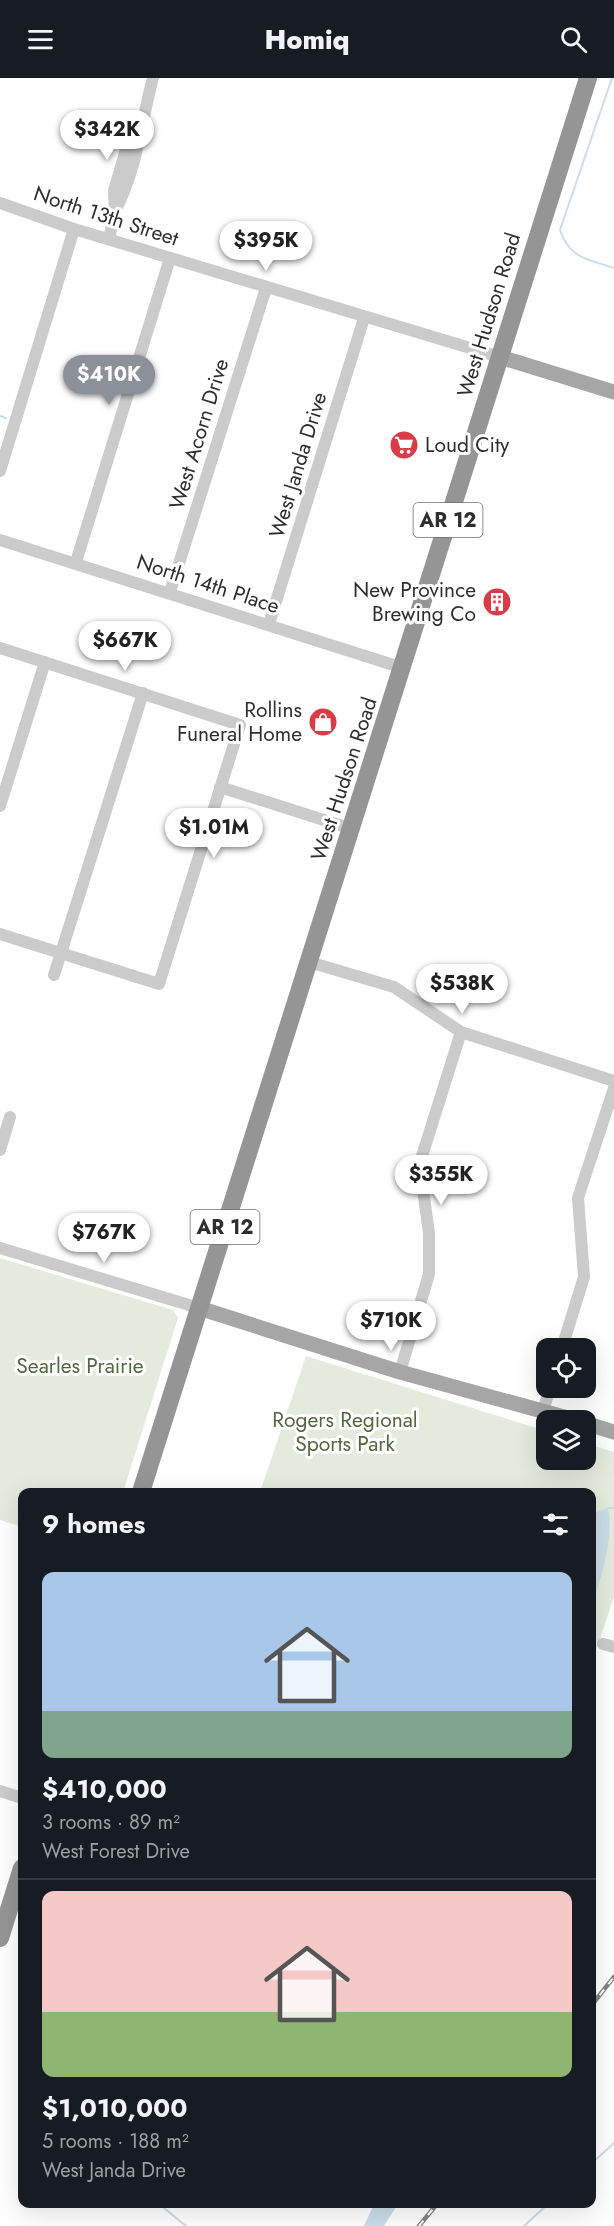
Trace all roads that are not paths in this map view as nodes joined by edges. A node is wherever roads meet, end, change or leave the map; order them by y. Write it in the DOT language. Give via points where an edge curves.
graph roads {
  1 [pos="153,78"];
  2 [pos="588,78"];
  3 [pos="0,203"];
  4 [pos="75,229"];
  5 [pos="109,239"];
  6 [pos="170,258"];
  7 [pos="266,288"];
  8 [pos="364,318"];
  9 [pos="500,357"];
  10 [pos="614,392"];
  11 [pos="0,471"];
  12 [pos="0,540"];
  13 [pos="76,562"];
  14 [pos="170,592"];
  15 [pos="269,624"];
  16 [pos="0,648"];
  17 [pos="45,662"];
  18 [pos="403,668"];
  19 [pos="143,693"];
  20 [pos="220,787"];
  21 [pos="0,806"];
  22 [pos="352,828"];
  23 [pos="0,934"];
  24 [pos="60,954"];
  25 [pos="309,962"];
  26 [pos="54,975"];
  27 [pos="461,1032"];
  28 [pos="614,1081"];
  29 [pos="614,1088"];
  30 [pos="10,1117"];
  31 [pos="0,1150"];
  32 [pos="0,1248"];
  33 [pos="199,1308"];
  34 [pos="565,1338"];
  35 [pos="400,1372"];
  36 [pos="539,1410"];
  37 [pos="596,1426"];
  38 [pos="614,1432"];
  39 [pos="142,1488"];
  40 [pos="0,1791"];
  41 [pos="18,1797"];
  42 [pos="18,1881"];
  43 [pos="0,1938"];
  1 -- 5 [label="street" via="137,152"];
  2 -- 9 [label="highway, West Hudson Road / AR 12"];
  3 -- 4 [label="street, North 13th Street"];
  4 -- 5 [label="street, North 13th Street"];
  4 -- 11 [label="street"];
  5 -- 6 [label="street, North 13th Street"];
  6 -- 7 [label="street, North 13th Street"];
  6 -- 13 [label="street"];
  7 -- 8 [label="street, North 13th Street"];
  7 -- 14 [label="street, West Acorn Drive"];
  8 -- 9 [label="street, North 13th Street"];
  8 -- 15 [label="street, West Janda Drive"];
  9 -- 10 [label="main road, North 13th Street"];
  9 -- 18 [label="highway, West Hudson Road / AR 12"];
  12 -- 13 [label="street, North 14th Place"];
  13 -- 14 [label="street, North 14th Place"];
  14 -- 15 [label="street, North 14th Place"];
  15 -- 18 [label="street, North 14th Place"];
  16 -- 17 [label="street"];
  17 -- 19 [label="street"];
  17 -- 21 [label="street"];
  18 -- 22 [label="highway, West Hudson Road / AR 12"];
  19 -- 20 [label="street" via="240,725"];
  19 -- 24 [label="street"];
  20 -- 22 [label="street"];
  20 -- 24 [label="street" via="159,984"];
  22 -- 25 [label="highway, West Hudson Road / AR 12"];
  23 -- 24 [label="street"];
  24 -- 26 [label="street"];
  25 -- 27 [label="street" via="394,987"];
  25 -- 33 [label="highway, West Hudson Road / AR 12"];
  27 -- 28 [label="street"];
  27 -- 35 [label="street" via="422,1156 429,1274"];
  29 -- 34 [label="street" via="578,1198 584,1276"];
  30 -- 31 [label="street"];
  32 -- 33 [label="street"];
  33 -- 35 [label="main road"];
  33 -- 39 [label="highway, West Hudson Road / AR 12"];
  35 -- 36 [label="main road"];
  37 -- 38 [label="main road"];
  40 -- 41 [label="street"];
  42 -- 43 [label="highway"];
}
